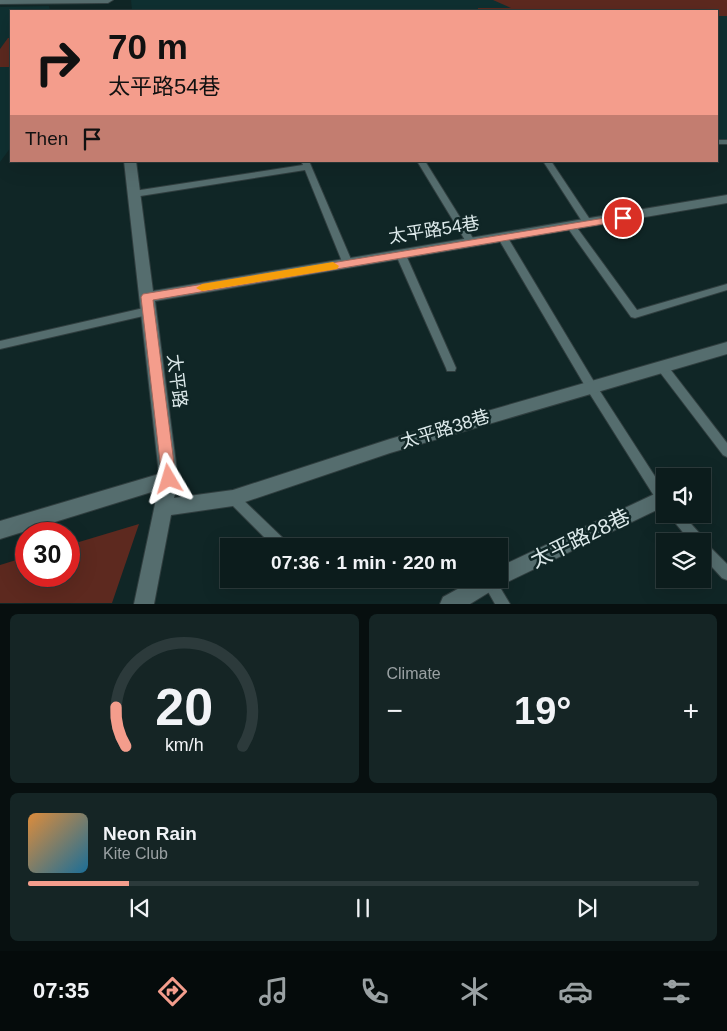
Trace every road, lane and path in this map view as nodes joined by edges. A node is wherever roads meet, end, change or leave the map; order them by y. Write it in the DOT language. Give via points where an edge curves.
graph roads {
  1 [pos="108,0"];
  2 [pos="0,1"];
  3 [pos="130,162"];
  4 [pos="422,162"];
  5 [pos="548,162"];
  6 [pos="306,164"];
  7 [pos="134,194"];
  8 [pos="727,199"];
  9 [pos="588,224"];
  10 [pos="572,227"];
  11 [pos="503,238"];
  12 [pos="471,243"];
  13 [pos="401,255"];
  14 [pos="348,264"];
  15 [pos="727,288"];
  16 [pos="148,304"];
  17 [pos="0,345"];
  18 [pos="727,348"];
  19 [pos="451,368"];
  20 [pos="662,368"];
  21 [pos="592,388"];
  22 [pos="727,452"];
  23 [pos="169,479"];
  24 [pos="656,490"];
  25 [pos="233,498"];
  26 [pos="656,504"];
  27 [pos="164,508"];
  28 [pos="682,523"];
  29 [pos="0,530"];
  30 [pos="691,533"];
  31 [pos="274,538"];
  32 [pos="711,556"];
  33 [pos="508,573"];
  34 [pos="727,574"];
  35 [pos="478,588"];
  36 [pos="497,588"];
  37 [pos="144,604"];
  38 [pos="450,604"];
  39 [pos="503,604"];
  1 -- 2 [label="street"];
  3 -- 7 [label="street, 太平路"];
  4 -- 12 [label="lane"];
  5 -- 9 [label="lane"];
  6 -- 7 [label="lane"];
  6 -- 14 [label="lane"];
  7 -- 16 [label="street, 太平路"];
  8 -- 9 [label="street, 太平路54巷"];
  9 -- 10 [label="street, 太平路54巷"];
  10 -- 11 [label="street, 太平路54巷"];
  10 -- 15 [label="lane" via="635,314"];
  11 -- 12 [label="street, 太平路54巷"];
  11 -- 21 [label="lane"];
  12 -- 13 [label="street, 太平路54巷"];
  13 -- 14 [label="street, 太平路54巷"];
  13 -- 19 [label="lane"];
  14 -- 16 [label="street, 太平路54巷"];
  16 -- 17 [label="lane"];
  16 -- 23 [label="street, 太平路"];
  18 -- 20 [label="street, 太平路38巷"];
  20 -- 21 [label="street, 太平路38巷"];
  20 -- 22 [label="lane"];
  21 -- 24 [label="lane"];
  21 -- 25 [label="street, 太平路38巷" via="390,446"];
  23 -- 27 [label="street, 太平路"];
  23 -- 29 [label="street"];
  25 -- 27 [label="street, 太平路38巷"];
  25 -- 31 [label="lane"];
  26 -- 33 [label="street, 太平路28巷"];
  27 -- 37 [label="street, 太平路"];
  28 -- 30 [label="lane"];
  32 -- 34 [label="lane"];
  35 -- 38 [label="street, 太平路28巷"];
  36 -- 39 [label="lane"];
}
